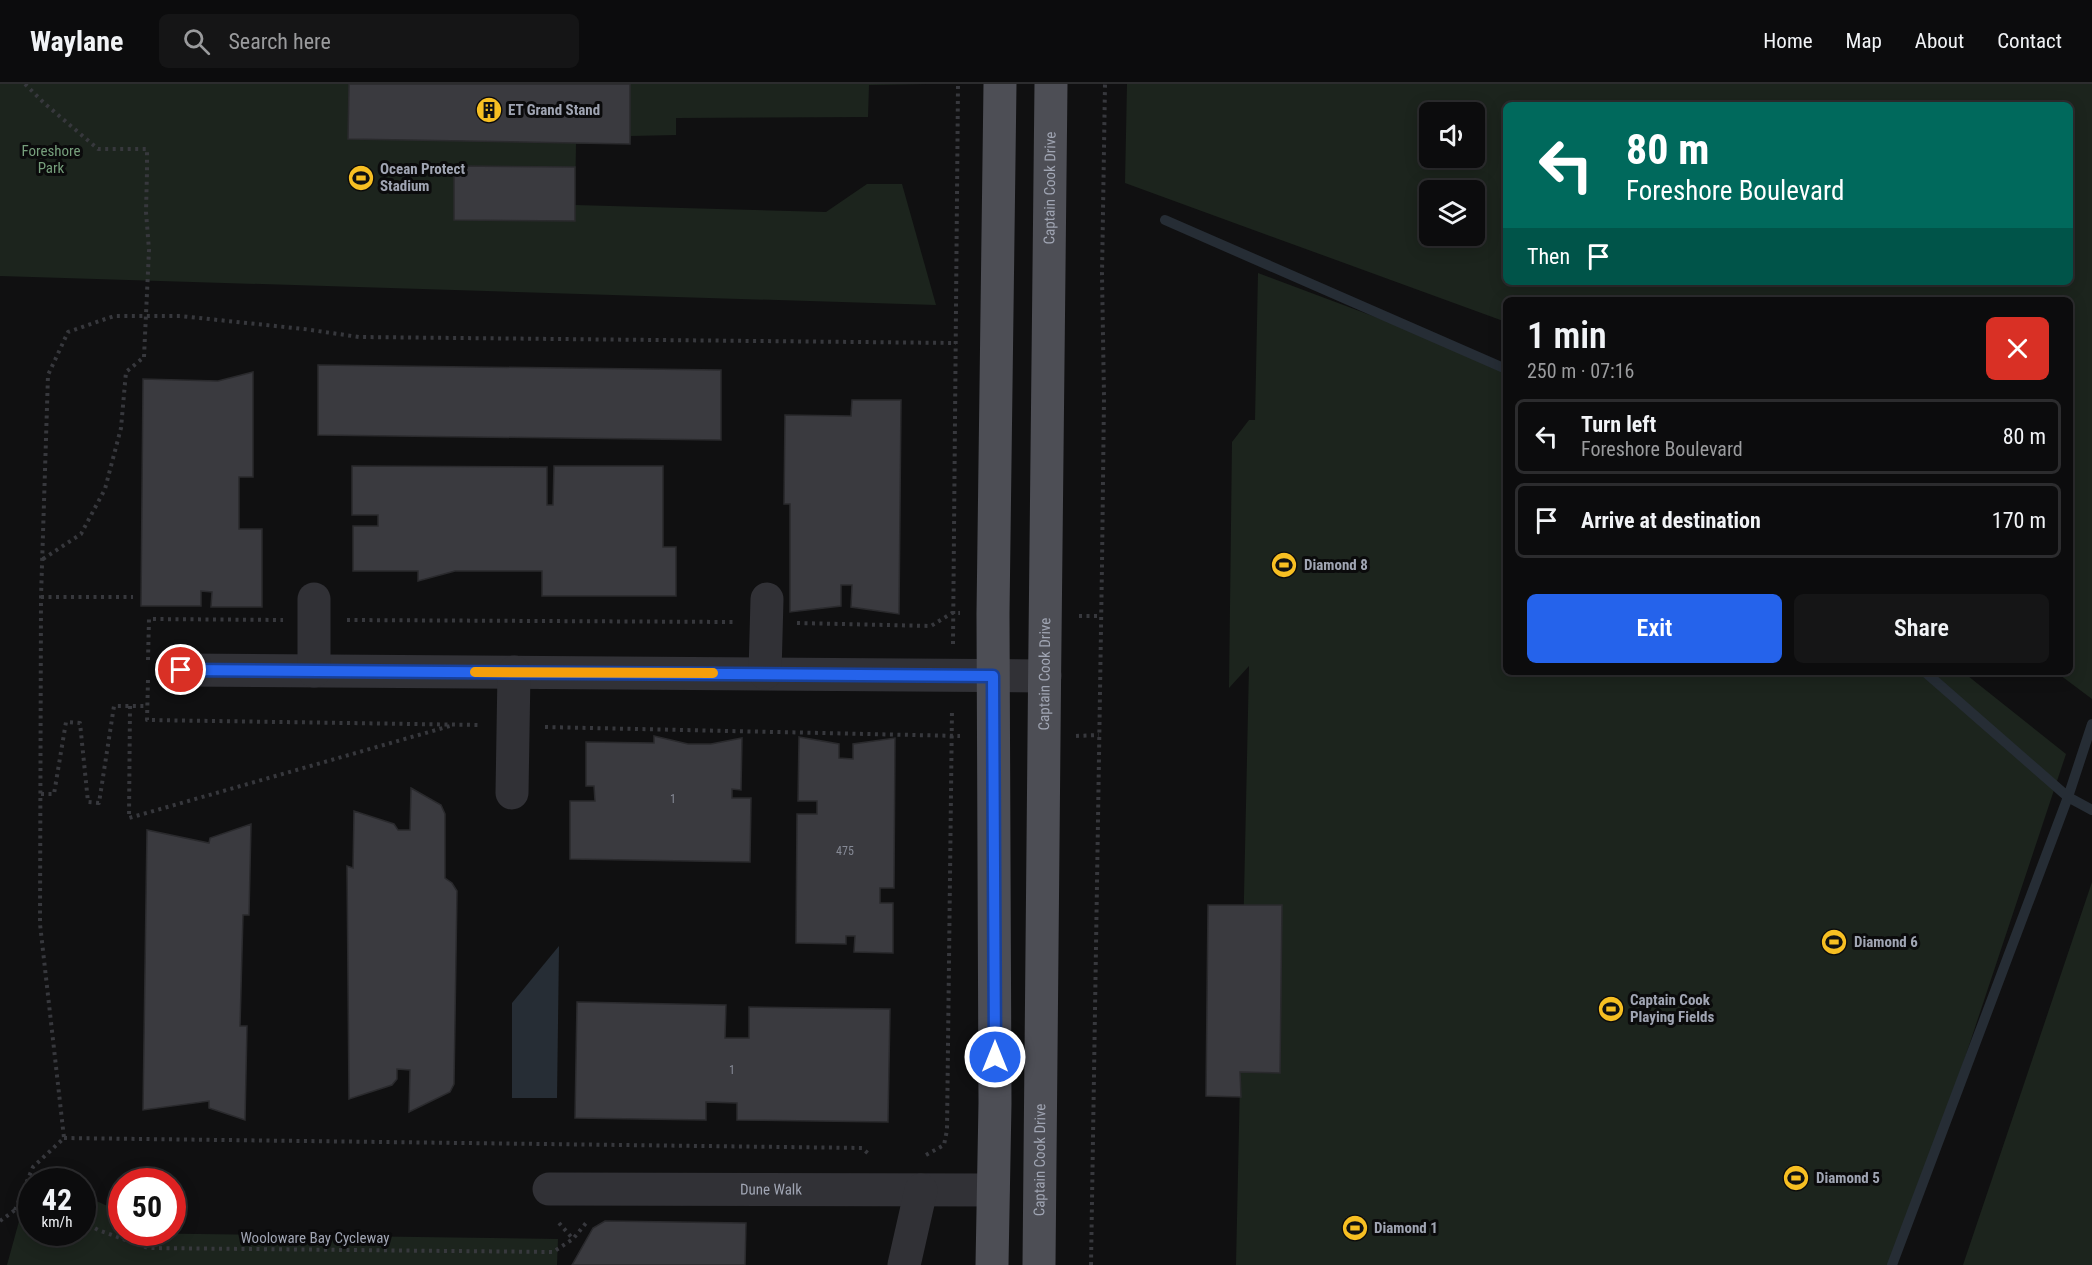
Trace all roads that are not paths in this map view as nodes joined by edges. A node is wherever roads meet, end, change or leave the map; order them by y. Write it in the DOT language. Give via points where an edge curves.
graph roads {
  1 [pos="1000,84"];
  2 [pos="1051,84"];
  3 [pos="314,610"];
  4 [pos="767,611"];
  5 [pos="181,670"];
  6 [pos="314,671"];
  7 [pos="514,672"];
  8 [pos="765,674"];
  9 [pos="993,676"];
  10 [pos="1045,676"];
  11 [pos="512,793"];
  12 [pos="549,1189"];
  13 [pos="921,1190"];
  14 [pos="993,1190"];
  15 [pos="904,1265"];
  16 [pos="992,1265"];
  17 [pos="1039,1265"];
  1 -- 9 [label="main road"];
  2 -- 10 [label="main road, Captain Cook Drive"];
  3 -- 6 [label="street"];
  4 -- 8 [label="street"];
  5 -- 6 [label="street"];
  6 -- 7 [label="street"];
  7 -- 8 [label="street"];
  7 -- 11 [label="street"];
  8 -- 9 [label="street"];
  9 -- 10 [label="street"];
  9 -- 14 [label="main road"];
  10 -- 17 [label="main road, Captain Cook Drive"];
  12 -- 13 [label="street, Dune Walk" via="875,1175"];
  13 -- 14 [label="street, Dune Walk"];
  13 -- 15 [label="street"];
  14 -- 16 [label="main road"];
}
